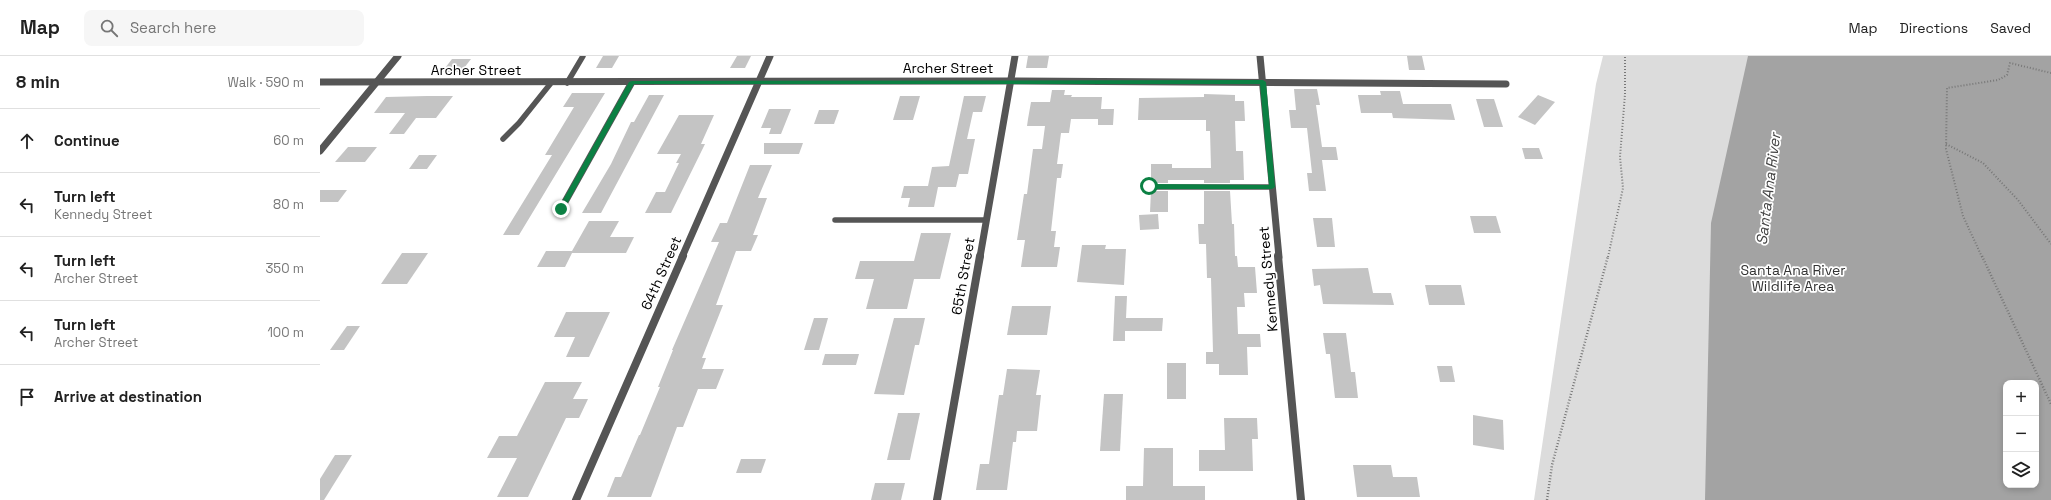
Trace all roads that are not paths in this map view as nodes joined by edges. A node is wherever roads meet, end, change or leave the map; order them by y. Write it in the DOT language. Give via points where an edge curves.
graph roads {
  1 [pos="398,56"];
  2 [pos="583,56"];
  3 [pos="770,56"];
  4 [pos="1015,56"];
  5 [pos="1260,56"];
  6 [pos="320,82"];
  7 [pos="632,82"];
  8 [pos="759,82"];
  9 [pos="1011,82"];
  10 [pos="1263,82"];
  11 [pos="377,83"];
  12 [pos="551,83"];
  13 [pos="567,83"];
  14 [pos="1506,84"];
  15 [pos="503,139"];
  16 [pos="320,151"];
  17 [pos="1149,186"];
  18 [pos="1272,187"];
  19 [pos="561,209"];
  20 [pos="835,220"];
  21 [pos="986,220"];
  22 [pos="576,500"];
  23 [pos="937,500"];
  24 [pos="1301,500"];
  1 -- 11 [label="street"];
  2 -- 13 [label="lane"];
  3 -- 8 [label="street, 64th Street"];
  4 -- 9 [label="street, 65th Street"];
  5 -- 10 [label="street, Kennedy Street"];
  6 -- 11 [label="street, Archer Street"];
  7 -- 8 [label="street, Archer Street"];
  7 -- 13 [label="street, Archer Street"];
  7 -- 19 [label="street"];
  8 -- 9 [label="street, Archer Street"];
  8 -- 22 [label="street, 64th Street"];
  9 -- 10 [label="street, Archer Street"];
  9 -- 21 [label="street, 65th Street"];
  10 -- 14 [label="street, Archer Street"];
  10 -- 18 [label="street, Kennedy Street"];
  11 -- 12 [label="street, Archer Street"];
  11 -- 16 [label="street"];
  12 -- 13 [label="street, Archer Street"];
  12 -- 15 [label="lane"];
  17 -- 18 [label="lane"];
  18 -- 24 [label="street, Kennedy Street"];
  20 -- 21 [label="lane"];
  21 -- 23 [label="street, 65th Street"];
}
